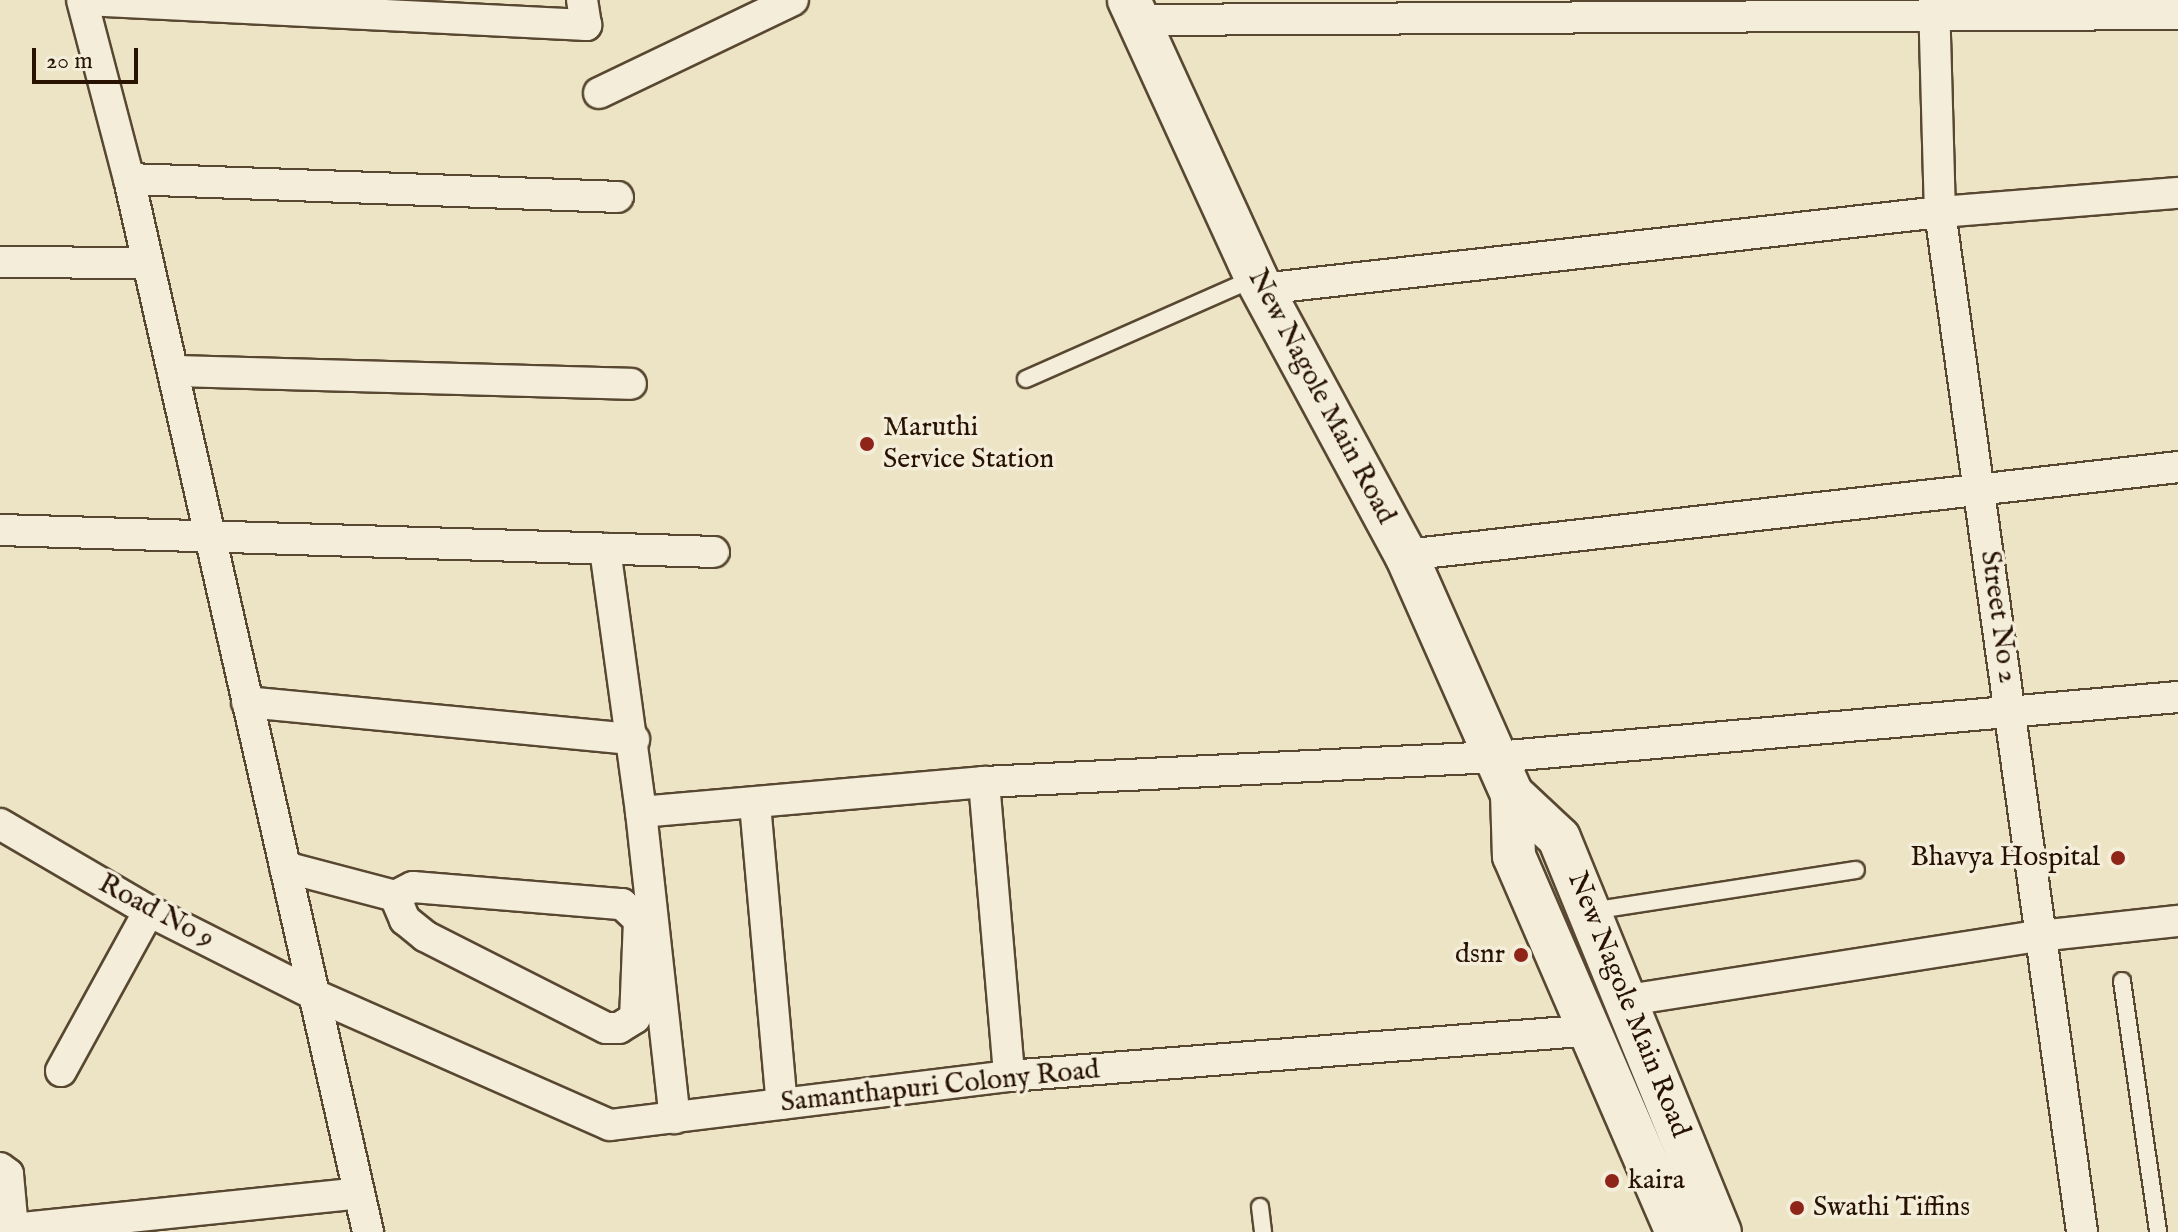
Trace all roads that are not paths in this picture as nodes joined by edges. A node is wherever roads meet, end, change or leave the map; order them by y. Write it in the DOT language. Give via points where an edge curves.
graph roads {
  1 [pos="84,0"];
  2 [pos="582,0"];
  3 [pos="793,0"];
  4 [pos="1934,8"];
  5 [pos="1134,10"];
  6 [pos="2178,14"];
  7 [pos="599,93"];
  8 [pos="129,179"];
  9 [pos="2178,193"];
  10 [pos="618,197"];
  11 [pos="1940,212"];
  12 [pos="0,262"];
  13 [pos="147,263"];
  14 [pos="1259,283"];
  15 [pos="174,371"];
  16 [pos="1026,379"];
  17 [pos="631,384"];
  18 [pos="2178,467"];
  19 [pos="1980,490"];
  20 [pos="0,530"];
  21 [pos="209,534"];
  22 [pos="605,549"];
  23 [pos="714,552"];
  24 [pos="1406,555"];
  25 [pos="2178,697"];
  26 [pos="247,702"];
  27 [pos="2012,715"];
  28 [pos="634,739"];
  29 [pos="1504,775"];
  30 [pos="984,782"];
  31 [pos="755,804"];
  32 [pos="641,812"];
  33 [pos="0,824"];
  34 [pos="285,867"];
  35 [pos="1856,870"];
  36 [pos="395,896"];
  37 [pos="149,911"];
  38 [pos="1591,911"];
  39 [pos="2178,921"];
  40 [pos="2039,936"];
  41 [pos="2122,981"];
  42 [pos="315,995"];
  43 [pos="1628,1000"];
  44 [pos="1593,1030"];
  45 [pos="61,1071"];
  46 [pos="1009,1076"];
  47 [pos="782,1104"];
  48 [pos="675,1118"];
  49 [pos="0,1168"];
  50 [pos="359,1193"];
  51 [pos="1260,1207"];
  52 [pos="368,1232"];
  53 [pos="1263,1232"];
  54 [pos="1677,1232"];
  55 [pos="1720,1232"];
  56 [pos="2082,1232"];
  57 [pos="2158,1232"];
  1 -- 2 [label="street" via="586,25"];
  1 -- 8 [label="street"];
  3 -- 7 [label="street"];
  4 -- 5 [label="street"];
  4 -- 6 [label="street"];
  4 -- 11 [label="street, Street No 2"];
  5 -- 14 [label="street, New Nagole Main Road"];
  8 -- 10 [label="street"];
  8 -- 13 [label="street"];
  9 -- 11 [label="street"];
  11 -- 14 [label="street"];
  11 -- 19 [label="street, Street No 2"];
  12 -- 13 [label="street"];
  13 -- 15 [label="street"];
  14 -- 16 [label="lane"];
  14 -- 24 [label="street, New Nagole Main Road"];
  15 -- 17 [label="street"];
  15 -- 21 [label="street"];
  18 -- 19 [label="street"];
  19 -- 24 [label="street"];
  19 -- 27 [label="street, Street No 2"];
  20 -- 21 [label="street"];
  21 -- 22 [label="street"];
  21 -- 26 [label="street"];
  22 -- 23 [label="street"];
  22 -- 28 [label="street"];
  24 -- 29 [label="street, New Nagole Main Road"];
  25 -- 27 [label="street"];
  26 -- 28 [label="street"];
  26 -- 34 [label="street"];
  27 -- 29 [label="street"];
  27 -- 40 [label="street, Street No 2"];
  28 -- 32 [label="street"];
  29 -- 30 [label="street"];
  29 -- 38 [label="street, New Nagole Main Road" via="1559,838"];
  29 -- 44 [label="street, New Nagole Main Road" via="1514,856"];
  30 -- 31 [label="street"];
  30 -- 46 [label="street"];
  31 -- 32 [label="street"];
  31 -- 47 [label="street"];
  32 -- 48 [label="street"];
  33 -- 37 [label="street, Road No 9"];
  34 -- 36 [label="street"];
  34 -- 42 [label="street"];
  35 -- 38 [label="lane"];
  36 -- 36 [label="street" via="413,887 622,904 639,920 635,1018 619,1028 592,1021 425,936 405,920"];
  37 -- 42 [label="street, Road No 9"];
  37 -- 45 [label="street"];
  38 -- 43 [label="street, New Nagole Main Road"];
  39 -- 40 [label="street"];
  40 -- 43 [label="street"];
  40 -- 56 [label="street, Street No 2"];
  41 -- 57 [label="lane"];
  42 -- 48 [label="street, Samanthapuri Colony Road" via="610,1125"];
  42 -- 50 [label="street"];
  43 -- 55 [label="street, New Nagole Main Road"];
  44 -- 46 [label="street, Samanthapuri Colony Road"];
  44 -- 54 [label="street, New Nagole Main Road"];
  46 -- 47 [label="street, Samanthapuri Colony Road"];
  47 -- 48 [label="street, Samanthapuri Colony Road"];
  49 -- 50 [label="street" via="8,1174 13,1229"];
  50 -- 52 [label="street"];
  51 -- 53 [label="lane"];
}
